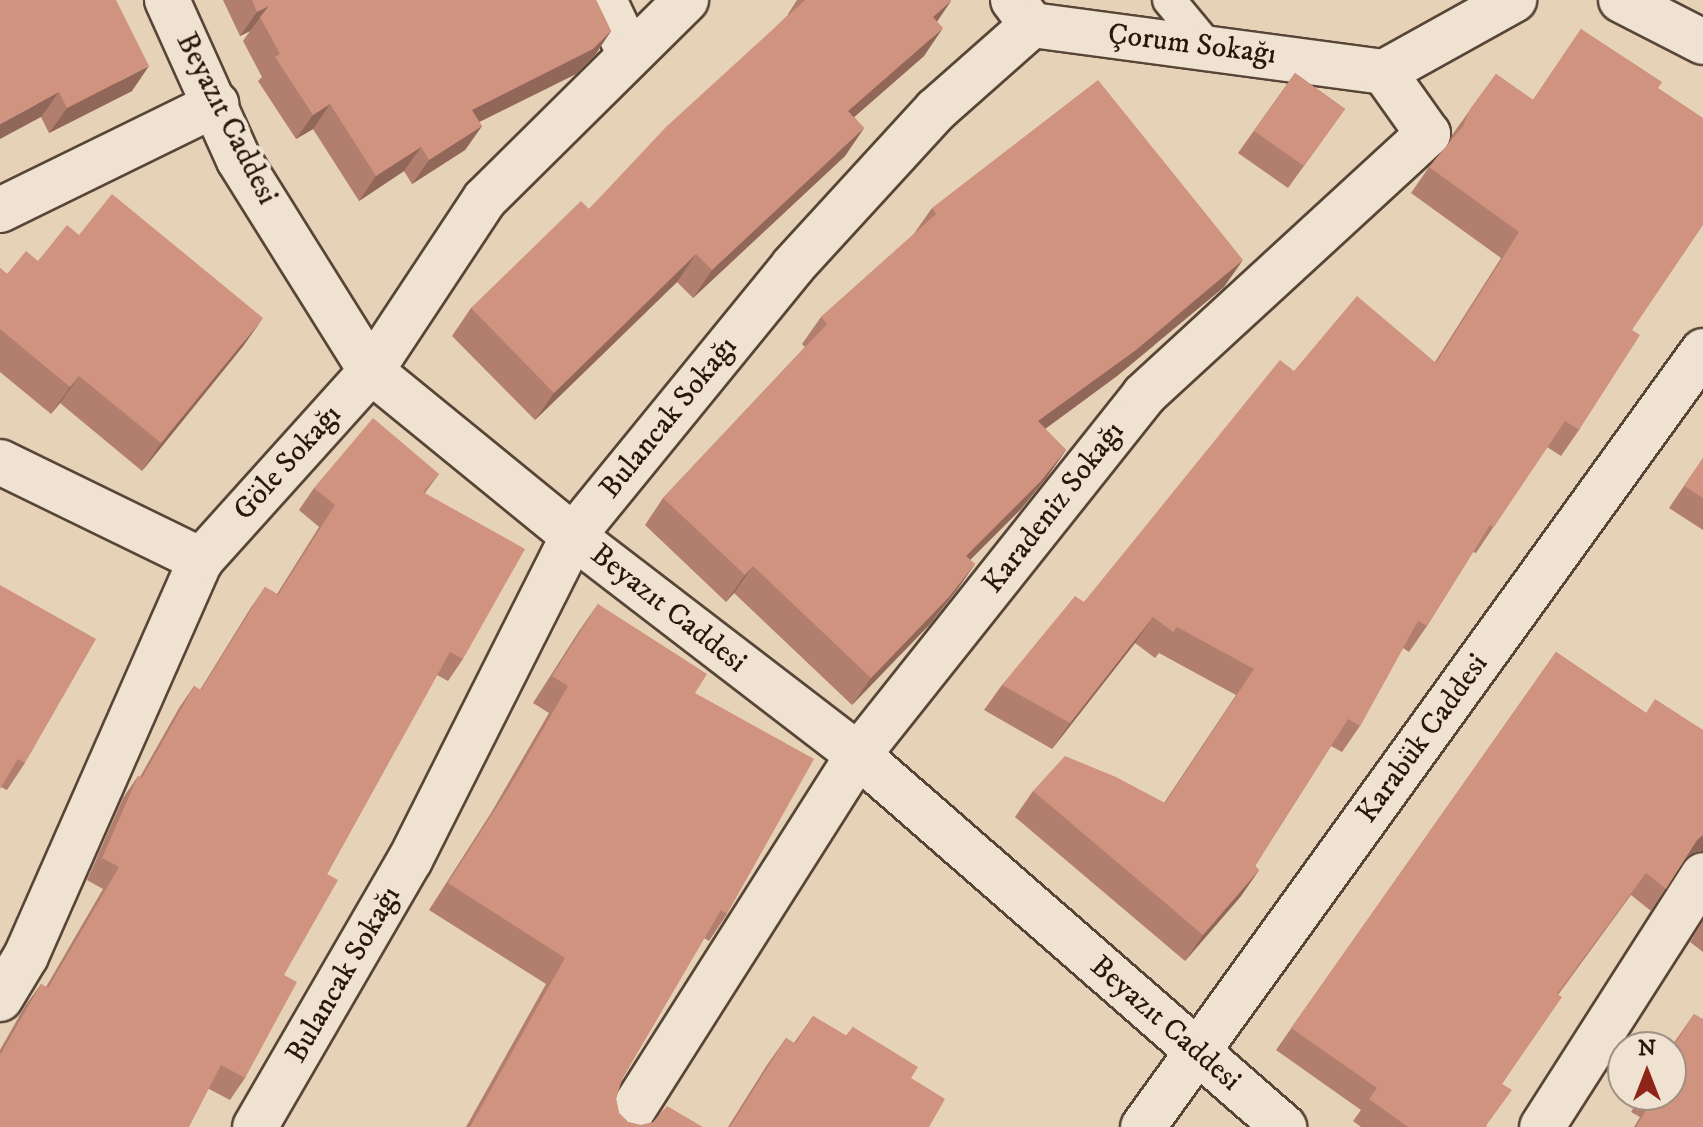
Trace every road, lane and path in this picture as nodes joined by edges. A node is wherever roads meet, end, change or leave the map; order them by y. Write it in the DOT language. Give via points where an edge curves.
graph roads {
  1 [pos="167,0"];
  2 [pos="604,0"];
  3 [pos="686,0"];
  4 [pos="1169,0"];
  5 [pos="1514,0"];
  6 [pos="1621,0"];
  7 [pos="1022,12"];
  8 [pos="1703,42"];
  9 [pos="1208,47"];
  10 [pos="629,53"];
  11 [pos="1384,72"];
  12 [pos="216,104"];
  13 [pos="0,210"];
  14 [pos="1702,353"];
  15 [pos="371,371"];
  16 [pos="0,462"];
  17 [pos="573,536"];
  18 [pos="201,560"];
  19 [pos="858,755"];
  20 [pos="1703,875"];
  21 [pos="0,999"];
  22 [pos="1196,1051"];
  23 [pos="255,1127"];
  24 [pos="622,1127"];
  25 [pos="1143,1127"];
  26 [pos="1284,1127"];
  27 [pos="1542,1127"];
  1 -- 12 [label="street, Beyazıt Caddesi"];
  2 -- 10 [label="street"];
  3 -- 10 [label="street, Göle Sokağı"];
  4 -- 9 [label="lane"];
  5 -- 11 [label="street"];
  6 -- 8 [label="street"];
  7 -- 9 [label="street, Çorum Sokağı"];
  7 -- 17 [label="street, Bulancak Sokağı" via="793,266"];
  9 -- 11 [label="street, Çorum Sokağı"];
  10 -- 15 [label="street, Göle Sokağı" via="485,199"];
  11 -- 19 [label="street, Karadeniz Sokağı" via="1428,134 1144,395"];
  12 -- 13 [label="street"];
  12 -- 15 [label="street, Beyazıt Caddesi" via="239,160"];
  14 -- 22 [label="street, Karabük Caddesi"];
  15 -- 17 [label="street, Beyazıt Caddesi"];
  15 -- 18 [label="street, Göle Sokağı"];
  16 -- 18 [label="street"];
  17 -- 19 [label="street, Beyazıt Caddesi"];
  17 -- 23 [label="street, Bulancak Sokağı" via="410,860"];
  18 -- 21 [label="street, Göle Sokağı" via="26,956"];
  19 -- 22 [label="street, Beyazıt Caddesi"];
  19 -- 24 [label="street, Karadeniz Sokağı"];
  20 -- 27 [label="street"];
  22 -- 25 [label="street, Karabük Caddesi"];
  22 -- 26 [label="street, Beyazıt Caddesi"];
}
